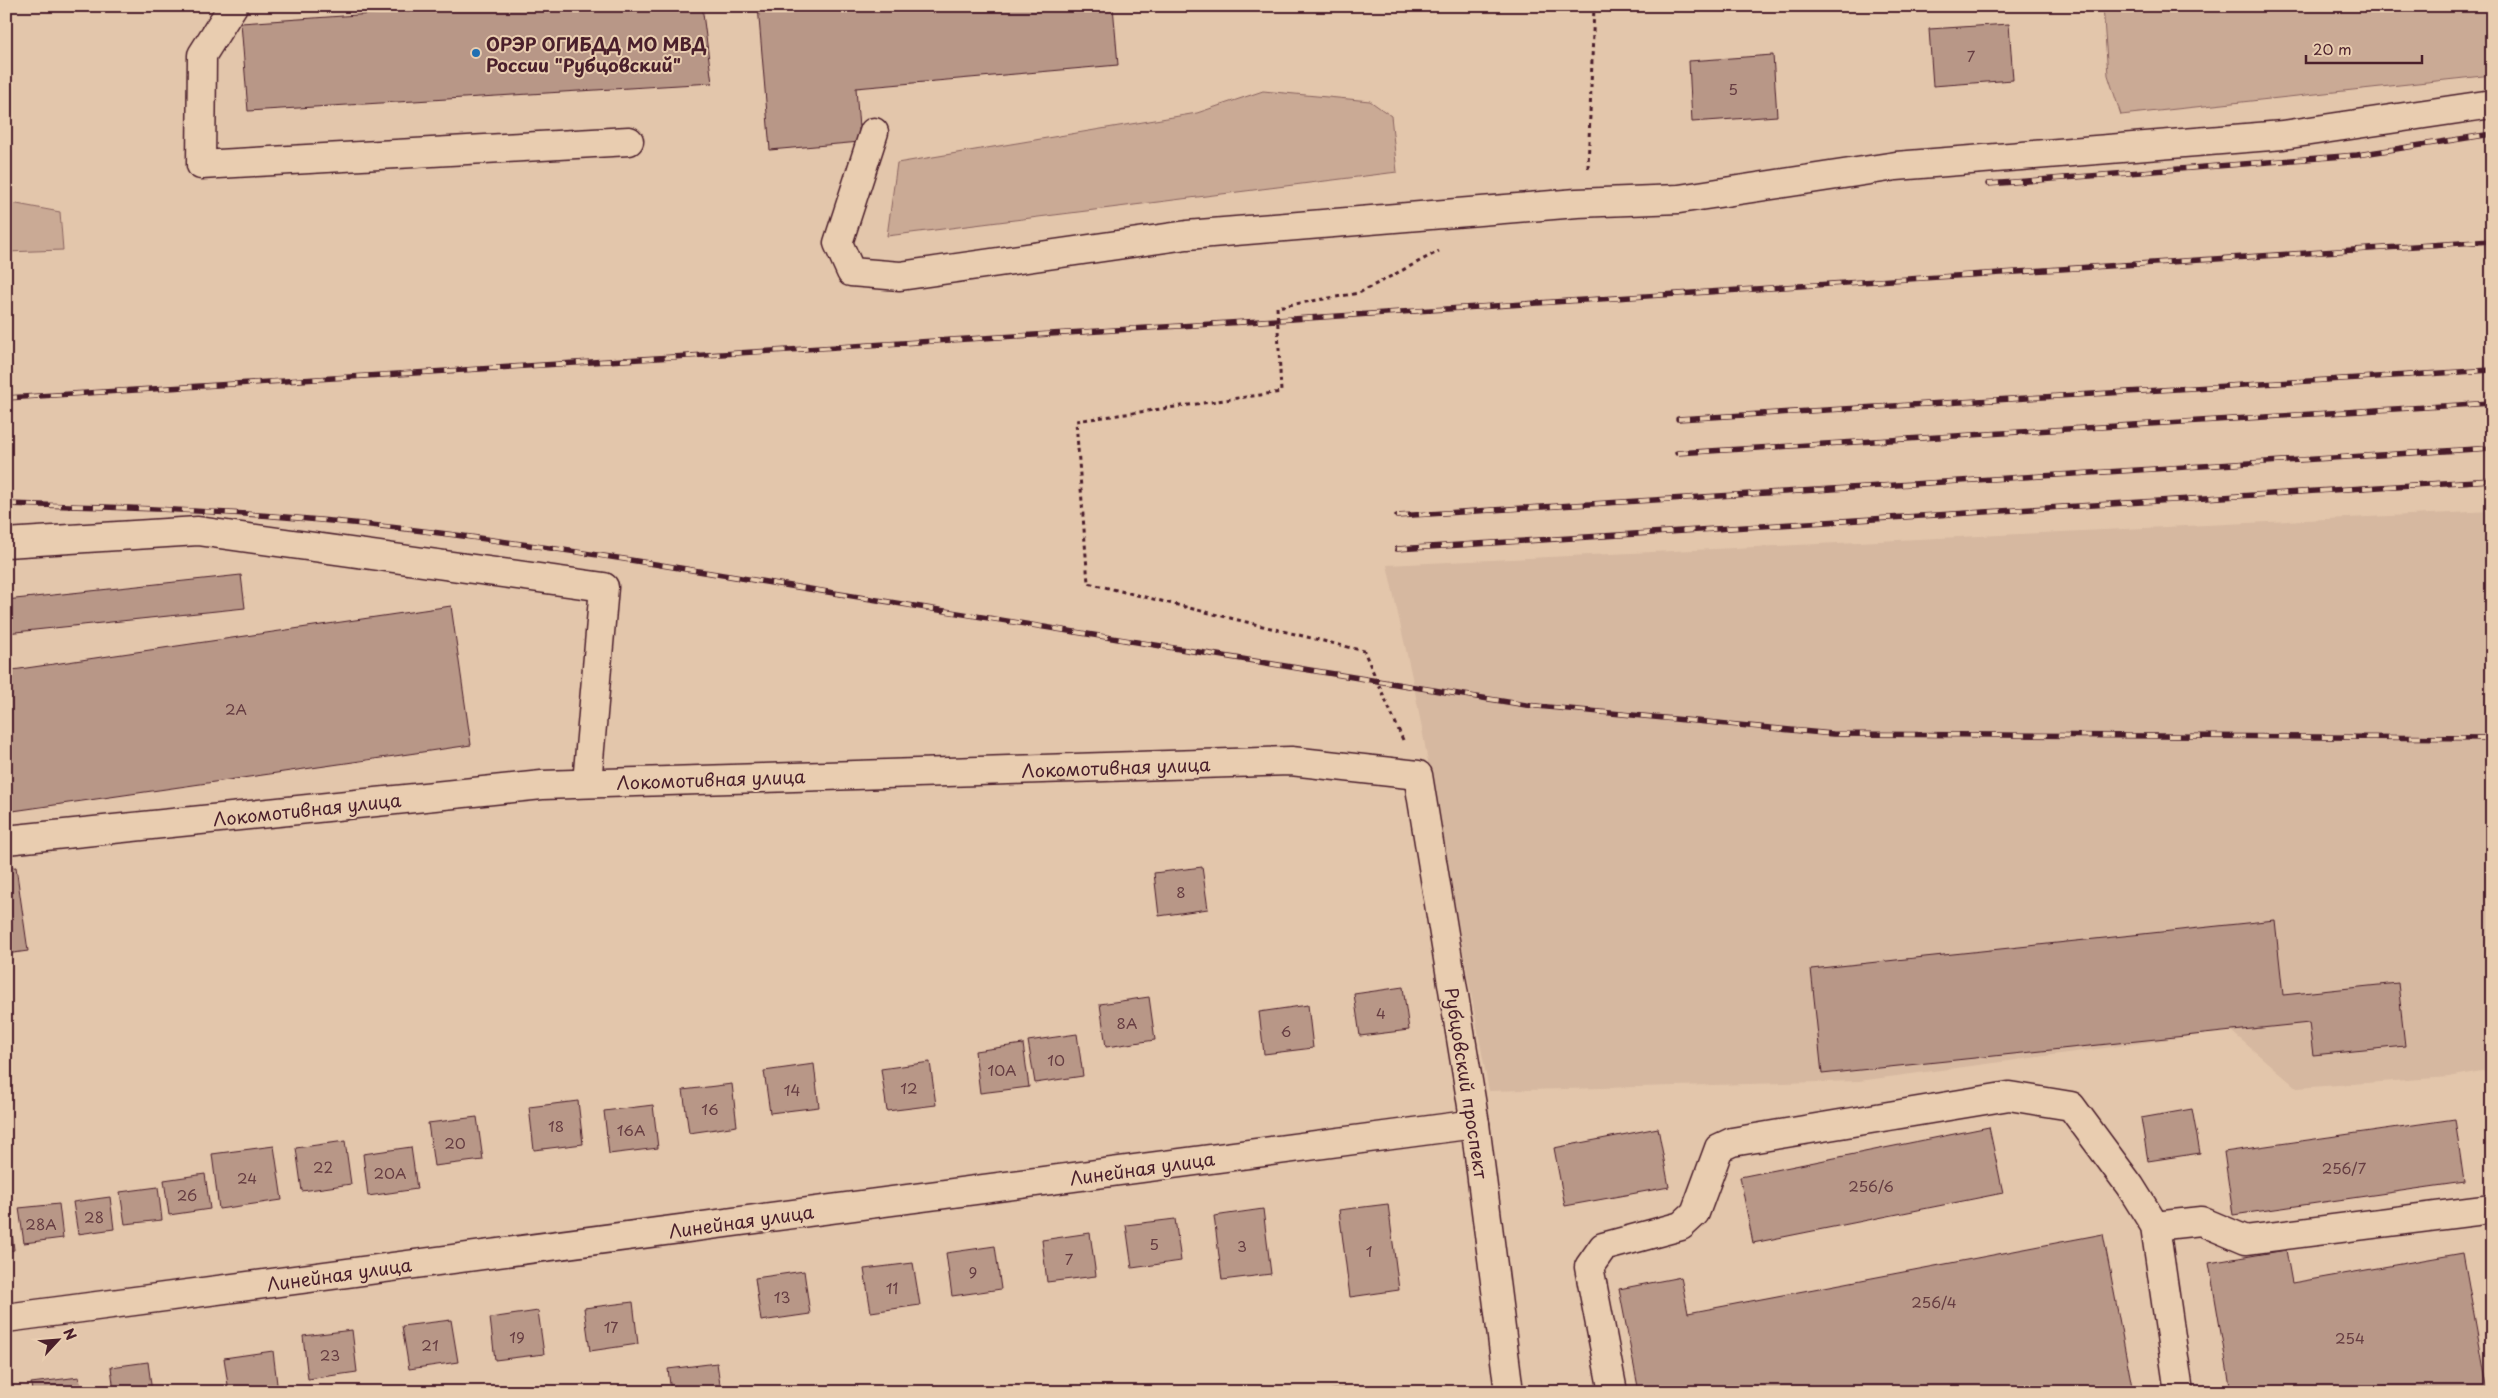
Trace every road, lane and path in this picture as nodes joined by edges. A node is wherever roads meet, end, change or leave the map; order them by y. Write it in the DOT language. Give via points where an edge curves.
graph roads {
  1 [pos="233,6"];
  2 [pos="1594,6"];
  3 [pos="2492,104"];
  4 [pos="874,132"];
  5 [pos="629,141"];
  6 [pos="1577,203"];
  7 [pos="1446,247"];
  8 [pos="6,543"];
  9 [pos="1418,775"];
  10 [pos="587,783"];
  11 [pos="6,840"];
  12 [pos="1475,1124"];
  13 [pos="2492,1210"];
  14 [pos="2155,1226"];
  15 [pos="6,1318"];
  16 [pos="1510,1392"];
  17 [pos="1613,1392"];
  18 [pos="2179,1392"];
  1 -- 5 [label="street" via="202,55 201,165"];
  2 -- 6 [label="path" via="1588,169"];
  3 -- 6 [label="street" via="2282,135 1896,166 1679,198"];
  4 -- 6 [label="street" via="838,243 851,272 900,276 1188,236"];
  7 -- 9 [label="path" via="1359,293 1277,307 1281,392 1076,421 1088,582 1364,651"];
  8 -- 10 [label="street" via="198,531 604,587"];
  9 -- 10 [label="street, Локомотивная улица" via="1291,762"];
  9 -- 12 [label="street, Рубцовский проспект"];
  10 -- 11 [label="street, Локомотивная улица" via="542,784"];
  12 -- 15 [label="street, Линейная улица"];
  12 -- 16 [label="street, Рубцовский проспект"];
  13 -- 14 [label="street" via="2246,1240 2201,1221"];
  14 -- 17 [label="street" via="2071,1106 2009,1096 1732,1142 1719,1148 1695,1213 1681,1226 1604,1247 1589,1267"];
  14 -- 18 [label="street"];
}
